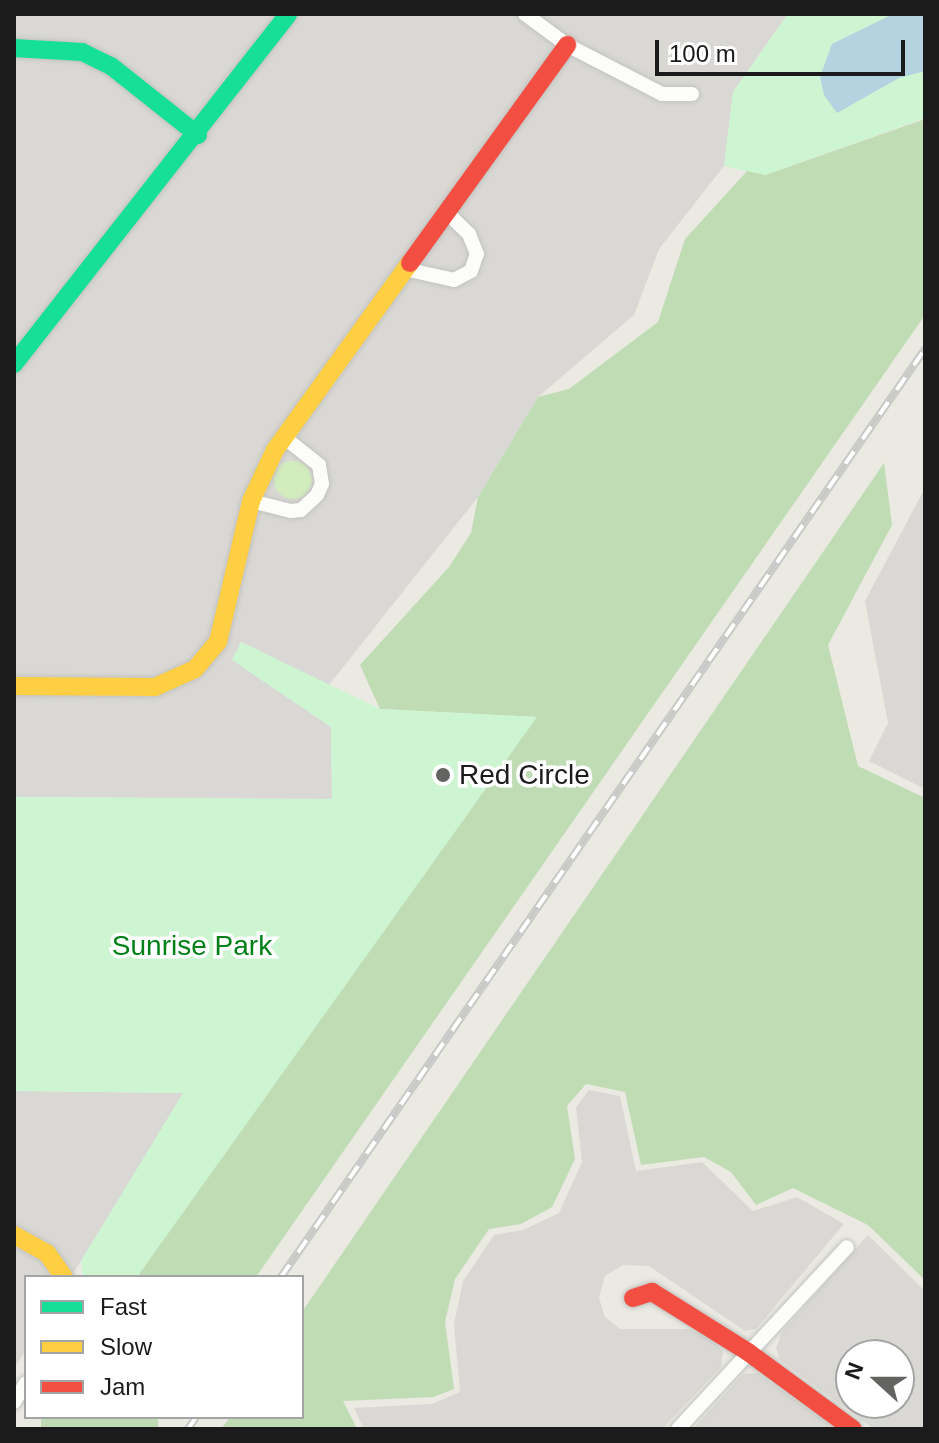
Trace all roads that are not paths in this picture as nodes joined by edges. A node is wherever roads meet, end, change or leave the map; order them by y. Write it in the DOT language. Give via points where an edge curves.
graph roads {
  1 [pos="288,14"];
  2 [pos="525,14"];
  3 [pos="567,45"];
  4 [pos="14,48"];
  5 [pos="692,94"];
  6 [pos="198,135"];
  7 [pos="448,214"];
  8 [pos="409,270"];
  9 [pos="15,361"];
  10 [pos="285,438"];
  11 [pos="251,501"];
  12 [pos="14,686"];
  13 [pos="14,1235"];
  14 [pos="847,1247"];
  15 [pos="63,1275"];
  16 [pos="633,1298"];
  17 [pos="748,1352"];
  18 [pos="678,1429"];
  19 [pos="853,1429"];
  1 -- 6 [label="street"];
  2 -- 3 [label="street"];
  3 -- 5 [label="street" via="662,94"];
  3 -- 7 [label="street"];
  4 -- 6 [label="street" via="82,52 111,66"];
  6 -- 9 [label="street"];
  7 -- 8 [label="street"];
  7 -- 8 [label="street" via="469,234 477,254 471,271 454,280"];
  8 -- 10 [label="street"];
  10 -- 11 [label="street"];
  10 -- 11 [label="street" via="319,465 323,475 317,495 310,505 291,511"];
  11 -- 12 [label="street" via="218,642 195,669 155,687"];
  13 -- 15 [label="street" via="47,1253"];
  14 -- 17 [label="street"];
  16 -- 17 [label="street" via="652,1292"];
  17 -- 18 [label="street"];
  17 -- 19 [label="street"];
}
